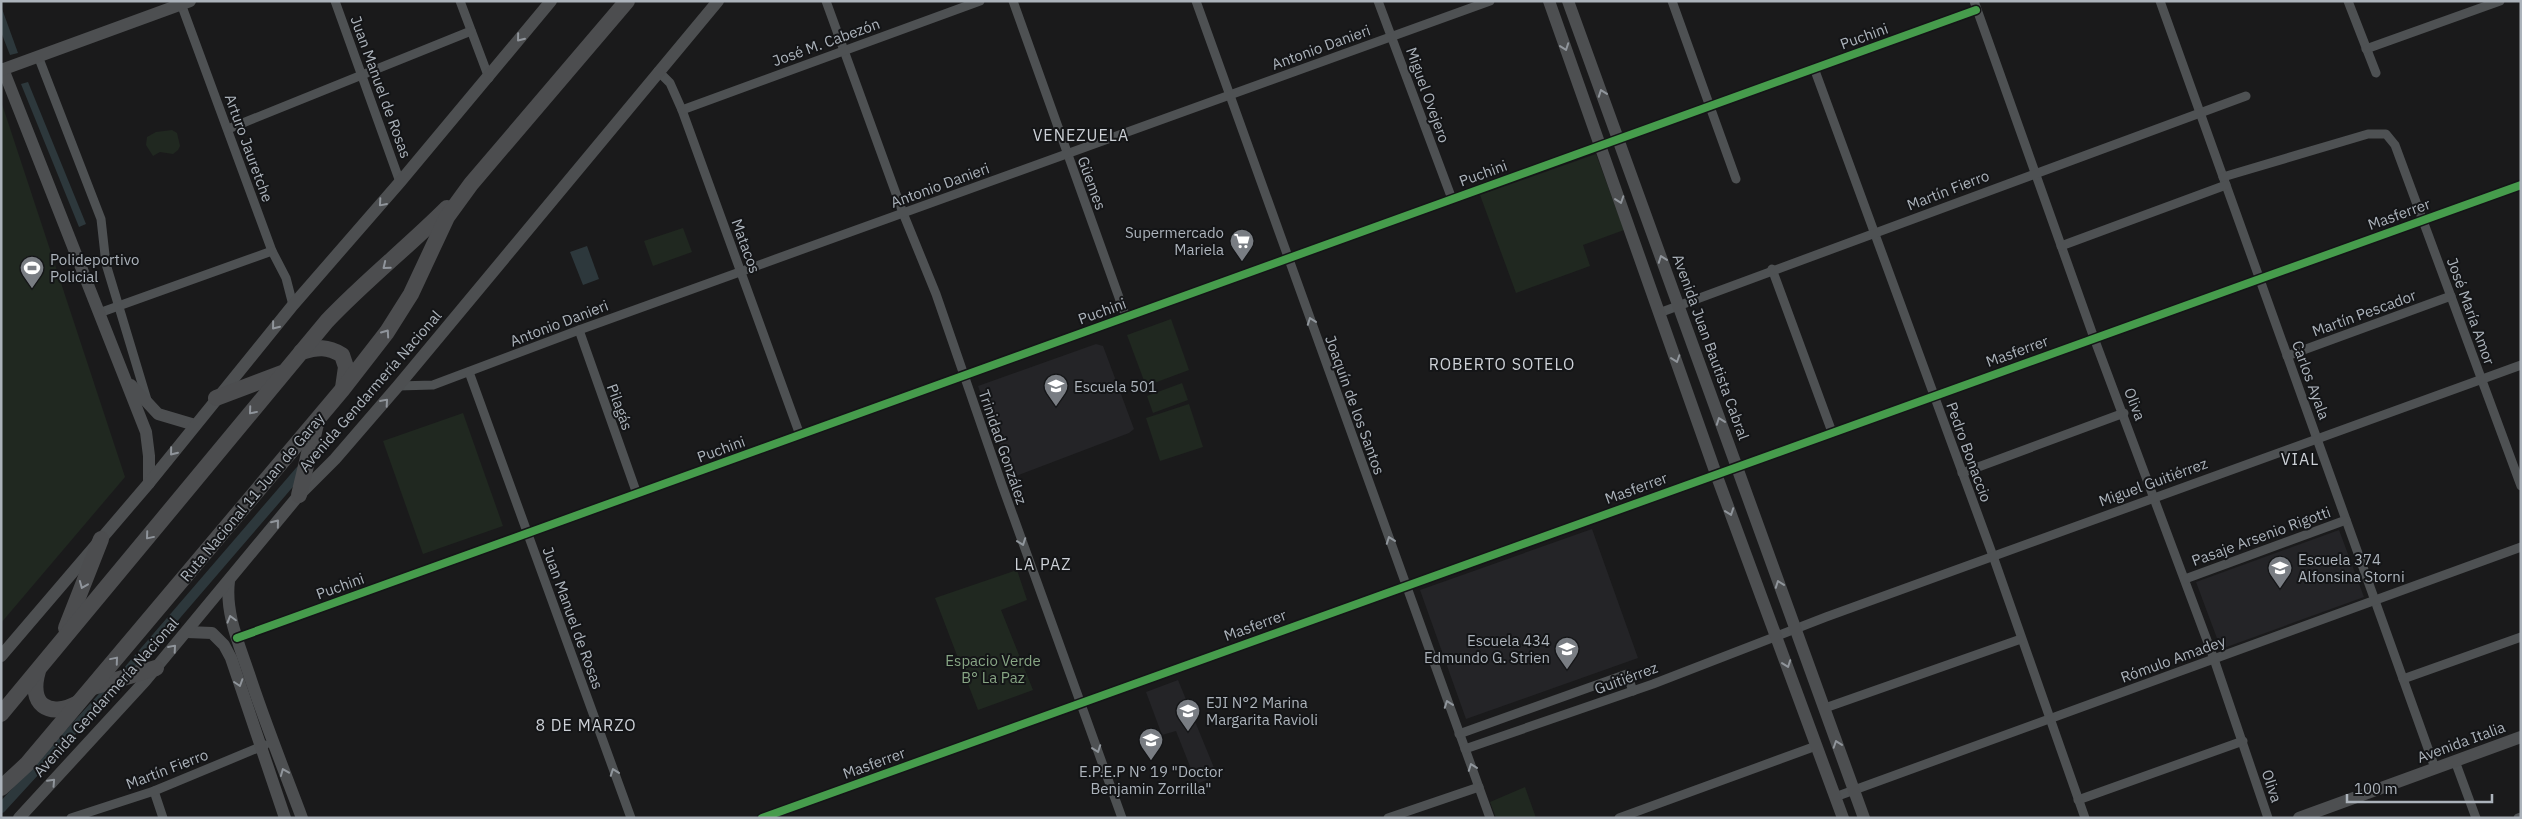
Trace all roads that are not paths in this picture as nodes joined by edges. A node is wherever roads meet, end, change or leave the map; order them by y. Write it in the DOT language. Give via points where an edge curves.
graph roads {
  1 [pos="335,1"];
  2 [pos="460,1"];
  3 [pos="552,1"];
  4 [pos="627,1"];
  5 [pos="718,1"];
  6 [pos="826,1"];
  7 [pos="980,1"];
  8 [pos="1012,1"];
  9 [pos="1196,1"];
  10 [pos="1378,1"];
  11 [pos="1490,1"];
  12 [pos="1548,1"];
  13 [pos="1568,1"];
  14 [pos="1672,1"];
  15 [pos="2160,1"];
  16 [pos="2348,1"];
  17 [pos="2500,1"];
  18 [pos="184,2"];
  19 [pos="1975,6"];
  20 [pos="471,31"];
  21 [pos="1391,37"];
  22 [pos="2366,49"];
  23 [pos="844,50"];
  24 [pos="38,56"];
  25 [pos="1814,68"];
  26 [pos="2,69"];
  27 [pos="658,71"];
  28 [pos="2376,73"];
  29 [pos="362,76"];
  30 [pos="488,78"];
  31 [pos="1230,95"];
  32 [pos="2246,96"];
  33 [pos="1711,105"];
  34 [pos="682,110"];
  35 [pos="2200,112"];
  36 [pos="228,129"];
  37 [pos="1619,139"];
  38 [pos="1601,145"];
  39 [pos="1067,154"];
  40 [pos="2034,172"];
  41 [pos="1736,179"];
  42 [pos="2225,181"];
  43 [pos="400,182"];
  44 [pos="472,184"];
  45 [pos="2521,185"];
  46 [pos="1452,199"];
  47 [pos="903,213"];
  48 [pos="2422,220"];
  49 [pos="1875,232"];
  50 [pos="2061,246"];
  51 [pos="272,251"];
  52 [pos="1288,258"];
  53 [pos="1772,269"];
  54 [pos="741,272"];
  55 [pos="2260,278"];
  56 [pos="2451,296"];
  57 [pos="293,304"];
  58 [pos="1678,304"];
  59 [pos="118,307"];
  60 [pos="1659,312"];
  61 [pos="100,313"];
  62 [pos="1126,317"];
  63 [pos="579,330"];
  64 [pos="2094,338"];
  65 [pos="301,352"];
  66 [pos="2287,356"];
  67 [pos="2521,365"];
  68 [pos="469,372"];
  69 [pos="284,373"];
  70 [pos="964,375"];
  71 [pos="2481,379"];
  72 [pos="126,380"];
  73 [pos="398,386"];
  74 [pos="342,390"];
  75 [pos="1934,396"];
  76 [pos="216,398"];
  77 [pos="148,404"];
  78 [pos="2124,413"];
  79 [pos="317,420"];
  80 [pos="195,425"];
  81 [pos="1832,432"];
  82 [pos="800,435"];
  83 [pos="2317,438"];
  84 [pos="1737,466"];
  85 [pos="1962,473"];
  86 [pos="1716,474"];
  87 [pos="149,483"];
  88 [pos="2521,486"];
  89 [pos="637,494"];
  90 [pos="299,495"];
  91 [pos="2154,496"];
  92 [pos="2346,520"];
  93 [pos="528,533"];
  94 [pos="101,539"];
  95 [pos="2521,547"];
  96 [pos="1993,556"];
  97 [pos="2185,579"];
  98 [pos="229,581"];
  99 [pos="1406,586"];
  100 [pos="2375,600"];
  101 [pos="1796,630"];
  102 [pos="187,632"];
  103 [pos="1777,637"];
  104 [pos="2521,637"];
  105 [pos="237,638"];
  106 [pos="2021,640"];
  107 [pos="61,642"];
  108 [pos="1,656"];
  109 [pos="2214,659"];
  110 [pos="156,668"];
  111 [pos="38,669"];
  112 [pos="2403,679"];
  113 [pos="92,687"];
  114 [pos="1633,690"];
  115 [pos="80,702"];
  116 [pos="1081,703"];
  117 [pos="1825,708"];
  118 [pos="1,714"];
  119 [pos="2051,718"];
  120 [pos="1460,734"];
  121 [pos="2521,738"];
  122 [pos="2243,741"];
  123 [pos="266,745"];
  124 [pos="1816,746"];
  125 [pos="1465,750"];
  126 [pos="2455,761"];
  127 [pos="2435,768"];
  128 [pos="1479,787"];
  129 [pos="1,788"];
  130 [pos="1853,790"];
  131 [pos="154,791"];
  132 [pos="1835,797"];
  133 [pos="2078,800"];
  134 [pos="26,815"];
  135 [pos="1840,817"];
  136 [pos="71,818"];
  137 [pos="163,818"];
  138 [pos="285,818"];
  139 [pos="302,818"];
  140 [pos="631,818"];
  141 [pos="762,818"];
  142 [pos="1122,818"];
  143 [pos="1388,818"];
  144 [pos="1490,818"];
  145 [pos="1618,818"];
  146 [pos="1864,818"];
  147 [pos="2085,818"];
  148 [pos="2268,818"];
  149 [pos="2299,818"];
  150 [pos="2476,818"];
  1 -- 29 [label="street, Juan Manuel de Rosas"];
  2 -- 20 [label="street"];
  3 -- 30 [label="main road, one-way"];
  4 -- 44 [label="highway, Ruta Nacional 11 Juan de Garay"];
  5 -- 27 [label="main road, Avenida Gendarmería Nacional"];
  6 -- 23 [label="street, Trinidad González"];
  7 -- 23 [label="street, José M. Cabezón"];
  8 -- 39 [label="street, Güemes"];
  9 -- 31 [label="street, Joaquín de los Santos"];
  10 -- 21 [label="street, Miguel Ovejero"];
  11 -- 21 [label="street, Antonio Danieri"];
  12 -- 38 [label="main road, one-way"];
  37 -- 13 [label="main road, Avenida Juan Bautista Cabral, one-way"];
  14 -- 33 [label="street"];
  15 -- 35 [label="street, Carlos Ayala"];
  16 -- 22 [label="street"];
  17 -- 22 [label="street"];
  18 -- 24 [label="main road"];
  18 -- 36 [label="street, Arturo Jauretche"];
  19 -- 25 [label="street, Puchini"];
  19 -- 40 [label="street, Oliva"];
  20 -- 29 [label="street"];
  20 -- 30 [label="street"];
  21 -- 31 [label="street, Antonio Danieri"];
  21 -- 46 [label="street, Miguel Ovejero"];
  22 -- 28 [label="street"];
  23 -- 34 [label="street, José M. Cabezón"];
  23 -- 47 [label="street, Trinidad González"];
  24 -- 26 [label="main road"];
  24 -- 59 [label="street" via="101,219 104,258"];
  25 -- 33 [label="street, Puchini"];
  25 -- 49 [label="street, Pedro Bonaccio"];
  26 -- 61 [label="main road"];
  27 -- 34 [label="street, Matacos" via="670,83"];
  27 -- 73 [label="main road, Avenida Gendarmería Nacional"];
  29 -- 36 [label="street"];
  29 -- 43 [label="street, Juan Manuel de Rosas"];
  30 -- 43 [label="main road"];
  31 -- 39 [label="street, Antonio Danieri"];
  31 -- 52 [label="street, Joaquín de los Santos"];
  32 -- 35 [label="street, Martín Fierro"];
  33 -- 37 [label="street, Puchini"];
  33 -- 41 [label="street"];
  34 -- 54 [label="street, Matacos"];
  35 -- 40 [label="street, Martín Fierro"];
  35 -- 42 [label="street, Carlos Ayala"];
  36 -- 51 [label="street, Arturo Jauretche"];
  37 -- 38 [label="street, Puchini"];
  58 -- 37 [label="main road, Avenida Juan Bautista Cabral, one-way"];
  38 -- 46 [label="street, Puchini"];
  38 -- 60 [label="main road, one-way"];
  39 -- 47 [label="street, Antonio Danieri"];
  39 -- 62 [label="street, Güemes"];
  40 -- 49 [label="street, Martín Fierro"];
  40 -- 50 [label="street, Oliva"];
  42 -- 48 [label="street, José María Amor" via="2368,134 2386,134 2395,145"];
  42 -- 50 [label="street"];
  42 -- 55 [label="street, Carlos Ayala"];
  43 -- 57 [label="main road, one-way"];
  44 -- 65 [label="highway, Ruta Nacional 11 Juan de Garay, one-way" via="404,251 359,287"];
  74 -- 44 [label="highway, Ruta Nacional 11 Juan de Garay, one-way" via="387,332 411,294 448,217"];
  45 -- 48 [label="street, Masferrer"];
  46 -- 52 [label="street, Puchini"];
  47 -- 54 [label="street, Antonio Danieri"];
  47 -- 70 [label="street, Trinidad González"];
  48 -- 55 [label="street, Masferrer"];
  48 -- 56 [label="street, José María Amor"];
  49 -- 53 [label="street, Martín Fierro"];
  49 -- 75 [label="street, Pedro Bonaccio"];
  50 -- 64 [label="street, Oliva"];
  51 -- 57 [label="street, Arturo Jauretche" via="286,278"];
  51 -- 59 [label="street"];
  52 -- 62 [label="street, Puchini"];
  99 -- 52 [label="street, Joaquín de los Santos, one-way"];
  53 -- 58 [label="street, Martín Fierro"];
  53 -- 81 [label="street"];
  54 -- 63 [label="street, Antonio Danieri"];
  54 -- 82 [label="street, Matacos"];
  55 -- 64 [label="street, Masferrer"];
  55 -- 66 [label="street, Carlos Ayala"];
  56 -- 66 [label="street, Martín Pescador"];
  56 -- 71 [label="street, José María Amor"];
  57 -- 76 [label="main road, one-way"];
  58 -- 60 [label="street, Martín Fierro"];
  84 -- 58 [label="main road, Avenida Juan Bautista Cabral, one-way"];
  59 -- 61 [label="street"];
  59 -- 77 [label="street"];
  60 -- 86 [label="main road, one-way"];
  61 -- 72 [label="main road"];
  62 -- 70 [label="street, Puchini"];
  63 -- 68 [label="street, Antonio Danieri"];
  63 -- 89 [label="street, Pilagás"];
  64 -- 75 [label="street, Masferrer"];
  64 -- 78 [label="street, Oliva"];
  65 -- 69 [label="highway, Ruta Nacional 11 Juan de Garay"];
  65 -- 74 [label="highway" via="320,347 331,348 342,355 346,367"];
  66 -- 83 [label="street, Carlos Ayala"];
  67 -- 71 [label="street, Miguel Guitiérrez"];
  68 -- 73 [label="street, Antonio Danieri" via="433,385"];
  68 -- 93 [label="street, Juan Manuel de Rosas"];
  69 -- 76 [label="highway"];
  69 -- 107 [label="highway, Ruta Nacional 11 Juan de Garay, one-way"];
  70 -- 82 [label="street, Puchini"];
  70 -- 116 [label="street, Trinidad González, one-way"];
  71 -- 83 [label="street, Miguel Guitiérrez"];
  71 -- 88 [label="street, José María Amor"];
  72 -- 77 [label="main road"];
  72 -- 87 [label="main road" via="146,432"];
  90 -- 73 [label="main road, Avenida Gendarmería Nacional, one-way"];
  74 -- 79 [label="highway, Ruta Nacional 11 Juan de Garay"];
  75 -- 81 [label="street, Masferrer"];
  75 -- 85 [label="street, Pedro Bonaccio"];
  76 -- 80 [label="main road"];
  77 -- 80 [label="main road" via="158,414"];
  78 -- 85 [label="street"];
  78 -- 91 [label="street, Oliva"];
  79 -- 90 [label="highway"];
  113 -- 79 [label="highway, Ruta Nacional 11 Juan de Garay, one-way"];
  80 -- 87 [label="main road, one-way"];
  81 -- 84 [label="street, Masferrer"];
  82 -- 89 [label="street, Puchini"];
  83 -- 91 [label="street, Miguel Guitiérrez"];
  83 -- 92 [label="street, Carlos Ayala"];
  84 -- 86 [label="street, Masferrer"];
  101 -- 84 [label="main road, Avenida Juan Bautista Cabral, one-way"];
  85 -- 96 [label="street, Pedro Bonaccio"];
  86 -- 99 [label="street, Masferrer"];
  86 -- 103 [label="main road, one-way"];
  87 -- 94 [label="main road"];
  89 -- 93 [label="street, Puchini"];
  98 -- 90 [label="main road, Avenida Gendarmería Nacional, one-way"];
  91 -- 96 [label="street, Miguel Guitiérrez"];
  91 -- 97 [label="street, Oliva"];
  92 -- 97 [label="street, Pasaje Arsenio Rigotti"];
  92 -- 100 [label="street, Carlos Ayala"];
  93 -- 105 [label="street, Puchini"];
  140 -- 93 [label="street, Juan Manuel de Rosas, one-way"];
  94 -- 107 [label="highway, one-way"];
  94 -- 108 [label="main road"];
  95 -- 100 [label="street, Rómulo Amadey"];
  96 -- 101 [label="street, Miguel Guitiérrez"];
  96 -- 106 [label="street, Pedro Bonaccio"];
  97 -- 109 [label="street, Oliva"];
  98 -- 102 [label="main road, Avenida Gendarmería Nacional"];
  105 -- 98 [label="main road, one-way" via="228,608"];
  99 -- 116 [label="street, Masferrer"];
  120 -- 99 [label="street, Joaquín de los Santos, one-way"];
  100 -- 109 [label="street, Rómulo Amadey"];
  100 -- 112 [label="street, Carlos Ayala"];
  101 -- 103 [label="street, Guitiérrez"];
  101 -- 117 [label="main road, Avenida Juan Bautista Cabral"];
  110 -- 102 [label="main road, Avenida Gendarmería Nacional, one-way"];
  102 -- 123 [label="main road, one-way" via="212,633 224,645"];
  103 -- 114 [label="street, Guitiérrez"];
  103 -- 124 [label="main road, one-way"];
  104 -- 112 [label="street"];
  105 -- 123 [label="main road"];
  106 -- 117 [label="street"];
  106 -- 119 [label="street, Pedro Bonaccio"];
  107 -- 111 [label="highway, Ruta Nacional 11 Juan de Garay"];
  109 -- 119 [label="street, Rómulo Amadey"];
  109 -- 122 [label="street, Oliva"];
  110 -- 113 [label="highway"];
  134 -- 110 [label="main road, Avenida Gendarmería Nacional, one-way"];
  111 -- 115 [label="highway" via="34,692 40,703 52,710 64,710"];
  111 -- 118 [label="highway, Ruta Nacional 11 Juan de Garay"];
  112 -- 127 [label="street, Carlos Ayala"];
  113 -- 115 [label="highway, Ruta Nacional 11 Juan de Garay"];
  114 -- 120 [label="street" via="1628,674"];
  114 -- 125 [label="street, Guitiérrez"];
  115 -- 129 [label="highway, Ruta Nacional 11 Juan de Garay" via="27,764"];
  116 -- 141 [label="street, Masferrer"];
  116 -- 142 [label="street, Trinidad González, one-way"];
  130 -- 117 [label="main road, Avenida Juan Bautista Cabral, one-way"];
  119 -- 130 [label="street, Rómulo Amadey"];
  119 -- 133 [label="street, Pedro Bonaccio"];
  120 -- 125 [label="street, Joaquín de los Santos"];
  121 -- 126 [label="main road, Avenida Italia"];
  122 -- 133 [label="street"];
  122 -- 148 [label="street, Oliva"];
  123 -- 131 [label="street, Martín Fierro"];
  123 -- 138 [label="main road"];
  139 -- 123 [label="main road, one-way"];
  124 -- 132 [label="main road"];
  124 -- 145 [label="street"];
  128 -- 125 [label="street, Joaquín de los Santos, one-way"];
  126 -- 127 [label="main road, Avenida Italia"];
  126 -- 150 [label="street"];
  127 -- 149 [label="main road, Avenida Italia"];
  128 -- 143 [label="street"];
  128 -- 144 [label="street, Joaquín de los Santos"];
  130 -- 132 [label="street, Rómulo Amadey"];
  130 -- 146 [label="main road, Avenida Juan Bautista Cabral"];
  131 -- 136 [label="street, Martín Fierro"];
  131 -- 137 [label="street"];
  132 -- 135 [label="main road"];
  133 -- 147 [label="street, Pedro Bonaccio"];
}
